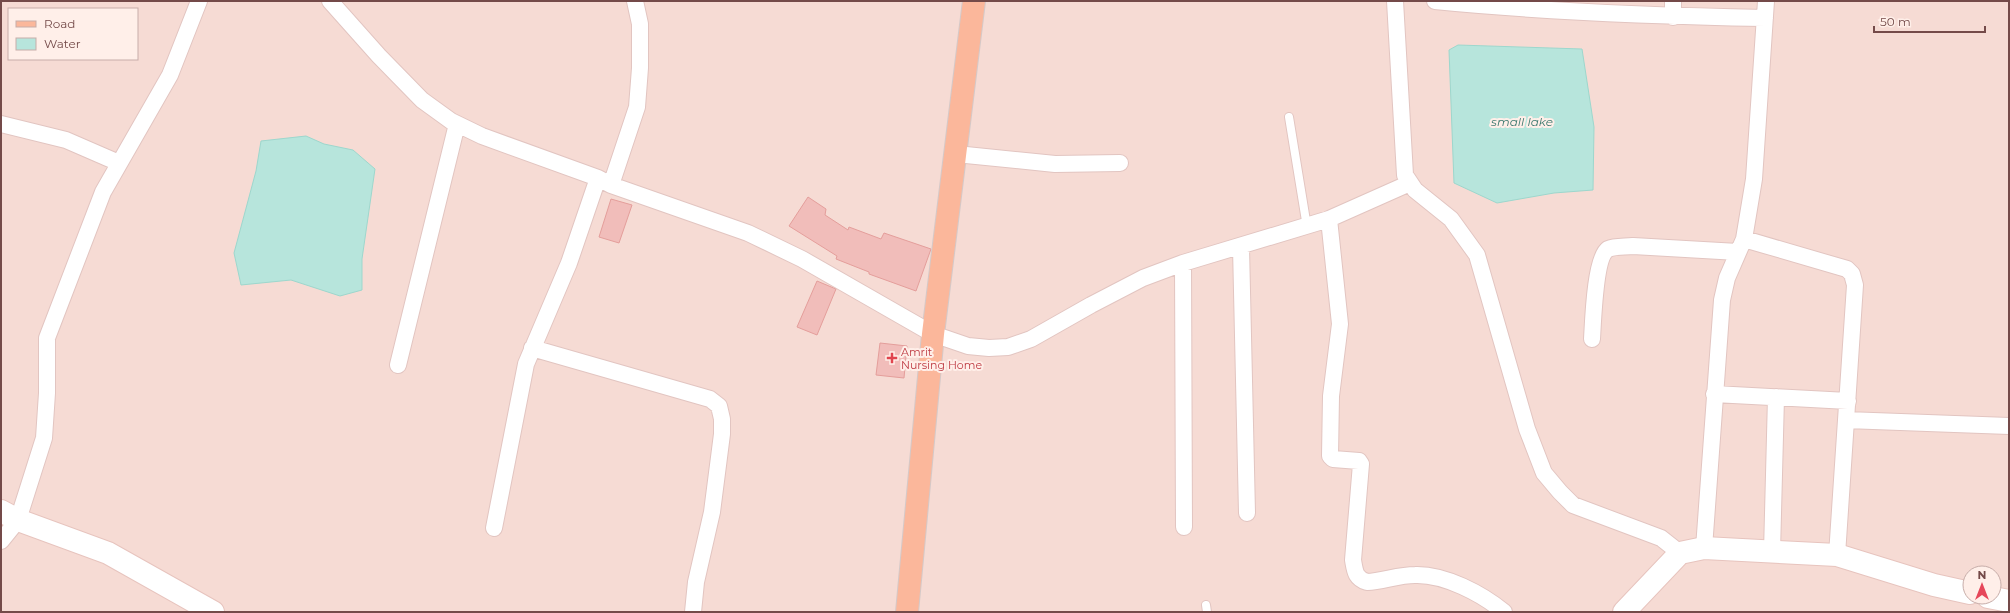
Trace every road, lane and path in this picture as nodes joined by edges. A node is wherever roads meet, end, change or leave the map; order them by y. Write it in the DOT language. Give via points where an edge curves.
graph roads {
  1 [pos="199,1"];
  2 [pos="330,1"];
  3 [pos="635,1"];
  4 [pos="974,1"];
  5 [pos="1395,1"];
  6 [pos="1435,1"];
  7 [pos="1766,1"];
  8 [pos="1528,5"];
  9 [pos="1561,6"];
  10 [pos="1597,7"];
  11 [pos="1673,9"];
  12 [pos="1765,18"];
  13 [pos="1289,117"];
  14 [pos="1,124"];
  15 [pos="457,124"];
  16 [pos="956,154"];
  17 [pos="119,163"];
  18 [pos="1120,163"];
  19 [pos="604,182"];
  20 [pos="1410,183"];
  21 [pos="1329,219"];
  22 [pos="1307,227"];
  23 [pos="1741,245"];
  24 [pos="1241,247"];
  25 [pos="1183,263"];
  26 [pos="933,334"];
  27 [pos="1592,339"];
  28 [pos="532,348"];
  29 [pos="398,365"];
  30 [pos="1714,394"];
  31 [pos="1776,397"];
  32 [pos="1848,401"];
  33 [pos="1846,420"];
  34 [pos="2009,426"];
  35 [pos="1247,513"];
  36 [pos="9,515"];
  37 [pos="1184,527"];
  38 [pos="494,528"];
  39 [pos="1,542"];
  40 [pos="1704,548"];
  41 [pos="1772,552"];
  42 [pos="1680,553"];
  43 [pos="1836,555"];
  44 [pos="1962,591"];
  45 [pos="213,612"];
  46 [pos="693,612"];
  47 [pos="907,612"];
  48 [pos="1504,612"];
  49 [pos="1624,612"];
  1 -- 17 [label="street" via="170,75"];
  2 -- 15 [label="street" via="422,100"];
  3 -- 19 [label="street" via="640,24 637,107"];
  4 -- 16 [label="main road"];
  5 -- 20 [label="street" via="1403,161 1405,175"];
  6 -- 8 [label="street"];
  7 -- 12 [label="street"];
  8 -- 9 [label="street"];
  9 -- 10 [label="street"];
  10 -- 11 [label="street"];
  11 -- 12 [label="street"];
  12 -- 23 [label="street" via="1754,179"];
  13 -- 22 [label="lane"];
  14 -- 17 [label="street" via="66,140"];
  15 -- 19 [label="street"];
  15 -- 29 [label="street"];
  16 -- 18 [label="street" via="1055,164"];
  16 -- 26 [label="main road"];
  17 -- 36 [label="street" via="103,192 47,338 44,438"];
  19 -- 26 [label="street" via="748,233 802,258"];
  19 -- 28 [label="street"];
  20 -- 21 [label="street"];
  20 -- 42 [label="street" via="1451,219 1477,255 1527,429 1544,473 1573,505 1661,538"];
  21 -- 22 [label="street"];
  21 -- 48 [label="street" via="1340,324 1331,396 1330,456 1333,459 1359,461 1361,464 1354,560 1356,573 1361,580 1367,582 1415,575 1433,577 1477,593"];
  22 -- 24 [label="street"];
  23 -- 27 [label="street" via="1633,246 1607,250 1598,273"];
  23 -- 30 [label="street" via="1727,278 1722,300"];
  23 -- 32 [label="street" via="1847,269 1852,274 1855,285"];
  24 -- 25 [label="street"];
  24 -- 35 [label="street"];
  25 -- 26 [label="street" via="1143,278 1031,339 1008,347 968,346"];
  25 -- 37 [label="street"];
  26 -- 47 [label="main road"];
  28 -- 38 [label="street" via="522,381"];
  28 -- 46 [label="street" via="710,399 719,406 722,434 712,512 696,582"];
  30 -- 31 [label="street"];
  30 -- 40 [label="street"];
  31 -- 32 [label="street"];
  31 -- 41 [label="street"];
  32 -- 33 [label="street"];
  33 -- 34 [label="street"];
  33 -- 43 [label="street"];
  36 -- 39 [label="street"];
  36 -- 45 [label="street" via="108,553"];
  40 -- 41 [label="street"];
  40 -- 42 [label="street"];
  41 -- 43 [label="street"];
  42 -- 49 [label="street"];
  43 -- 44 [label="street"];
}
